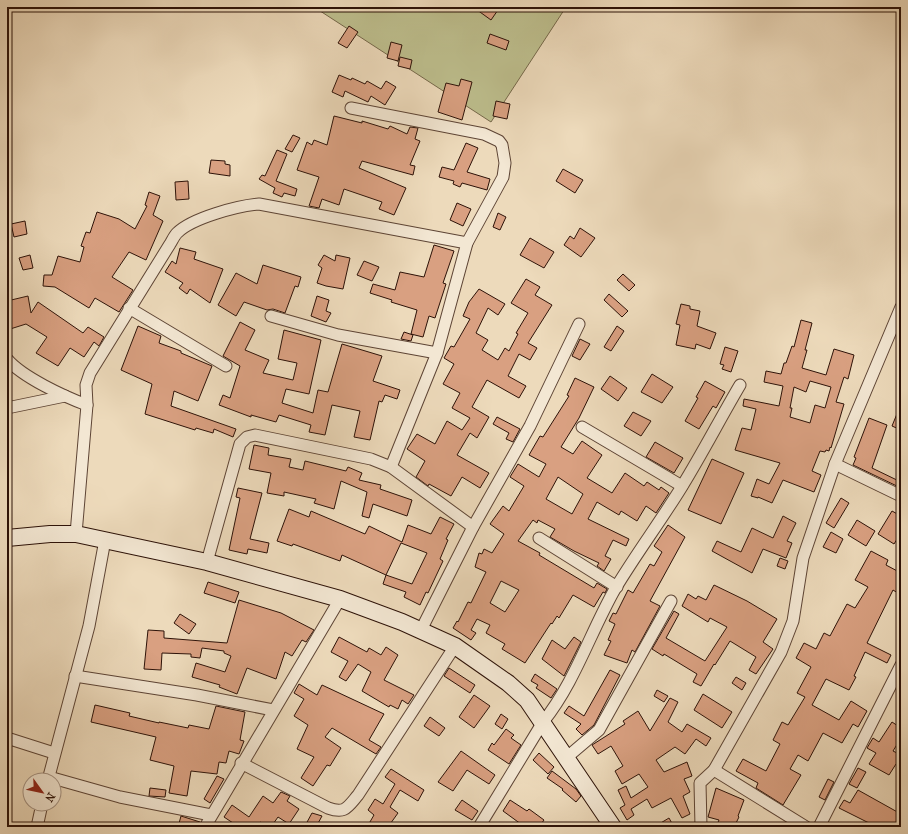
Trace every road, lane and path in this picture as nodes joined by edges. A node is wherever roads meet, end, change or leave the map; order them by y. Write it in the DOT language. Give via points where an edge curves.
graph roads {
  1 [pos="351,108"];
  2 [pos="467,244"];
  3 [pos="901,307"];
  4 [pos="130,308"];
  5 [pos="271,316"];
  6 [pos="579,324"];
  7 [pos="437,353"];
  8 [pos="7,359"];
  9 [pos="226,366"];
  10 [pos="740,385"];
  11 [pos="65,396"];
  12 [pos="87,405"];
  13 [pos="7,408"];
  14 [pos="582,427"];
  15 [pos="835,464"];
  16 [pos="391,467"];
  17 [pos="682,486"];
  18 [pos="901,496"];
  19 [pos="473,527"];
  20 [pos="76,534"];
  21 [pos="7,538"];
  22 [pos="539,538"];
  23 [pos="106,540"];
  24 [pos="207,562"];
  25 [pos="616,587"];
  26 [pos="340,599"];
  27 [pos="671,601"];
  28 [pos="421,630"];
  29 [pos="455,646"];
  30 [pos="901,665"];
  31 [pos="75,676"];
  32 [pos="273,710"];
  33 [pos="543,722"];
  34 [pos="7,738"];
  35 [pos="54,753"];
  36 [pos="566,758"];
  37 [pos="241,763"];
  38 [pos="714,770"];
  39 [pos="49,772"];
  40 [pos="62,782"];
  41 [pos="40,812"];
  42 [pos="211,815"];
  43 [pos="37,827"];
  44 [pos="205,827"];
  45 [pos="479,827"];
  46 [pos="613,827"];
  47 [pos="701,827"];
  48 [pos="806,827"];
  49 [pos="819,827"];
  1 -- 2 [label="street" via="484,134 499,141 505,152 502,177"];
  2 -- 4 [label="street" via="259,204 239,206 197,222 176,234"];
  2 -- 7 [label="street"];
  3 -- 15 [label="street"];
  4 -- 9 [label="street"];
  4 -- 12 [label="street" via="90,373 86,385"];
  5 -- 7 [label="street" via="338,335"];
  6 -- 19 [label="street" via="530,426"];
  7 -- 16 [label="street"];
  8 -- 11 [label="street" via="22,372"];
  10 -- 17 [label="street"];
  11 -- 12 [label="street"];
  11 -- 13 [label="street"];
  12 -- 20 [label="street"];
  14 -- 17 [label="street"];
  15 -- 18 [label="street"];
  15 -- 38 [label="street" via="803,558 791,628 781,652"];
  16 -- 19 [label="street"];
  16 -- 24 [label="street" via="371,459 263,436 247,437 240,444"];
  17 -- 25 [label="street"];
  19 -- 28 [label="street"];
  20 -- 21 [label="street"];
  20 -- 23 [label="street"];
  22 -- 25 [label="street"];
  23 -- 24 [label="street"];
  23 -- 31 [label="street" via="89,626"];
  24 -- 26 [label="street"];
  25 -- 33 [label="street" via="571,678"];
  26 -- 28 [label="street"];
  26 -- 32 [label="street"];
  27 -- 36 [label="street" via="599,730"];
  28 -- 29 [label="street"];
  29 -- 33 [label="street" via="518,691"];
  29 -- 37 [label="street" via="358,795 346,809 338,811 328,808"];
  30 -- 49 [label="street"];
  31 -- 32 [label="street"];
  31 -- 35 [label="street"];
  32 -- 37 [label="street"];
  33 -- 36 [label="street"];
  33 -- 45 [label="street"];
  34 -- 35 [label="street"];
  35 -- 39 [label="street"];
  36 -- 46 [label="street"];
  37 -- 42 [label="street"];
  38 -- 47 [label="street" via="700,783"];
  38 -- 48 [label="street"];
  40 -- 42 [label="street" via="120,797"];
  41 -- 43 [label="street"];
  42 -- 44 [label="street"];
}
